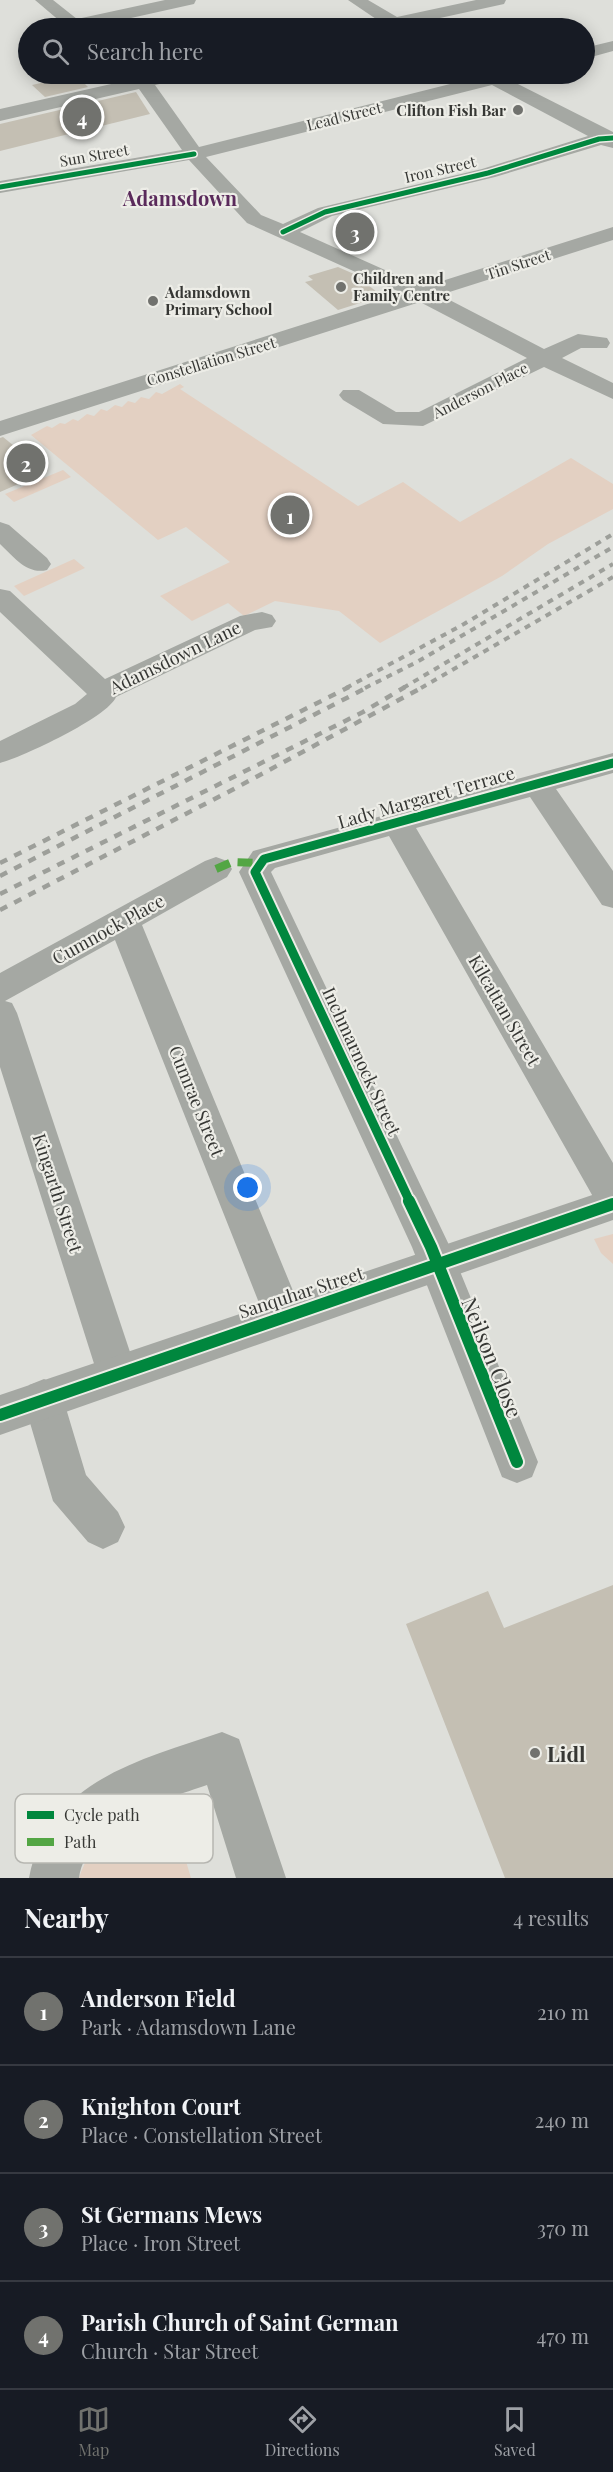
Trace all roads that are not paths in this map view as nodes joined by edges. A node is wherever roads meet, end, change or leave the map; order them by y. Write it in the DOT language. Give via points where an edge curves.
graph roads {
  1 [pos="43,0"];
  2 [pos="188,0"];
  3 [pos="356,0"];
  4 [pos="498,0"];
  5 [pos="65,18"];
  6 [pos="113,18"];
  7 [pos="385,18"];
  8 [pos="429,18"];
  9 [pos="613,46"];
  10 [pos="595,51"];
  11 [pos="115,84"];
  12 [pos="142,84"];
  13 [pos="458,84"];
  14 [pos="504,84"];
  15 [pos="0,115"];
  16 [pos="611,139"];
  17 [pos="194,153"];
  18 [pos="0,187"];
  19 [pos="283,232"];
  20 [pos="613,233"];
  21 [pos="581,244"];
  22 [pos="606,256"];
  23 [pos="423,295"];
  24 [pos="599,343"];
  25 [pos="544,358"];
  26 [pos="613,392"];
  27 [pos="351,395"];
  28 [pos="0,429"];
  29 [pos="0,530"];
  30 [pos="38,564"];
  31 [pos="0,597"];
  32 [pos="262,621"];
  33 [pos="102,692"];
  34 [pos="0,753"];
  35 [pos="613,763"];
  36 [pos="537,784"];
  37 [pos="397,823"];
  38 [pos="216,869"];
  39 [pos="255,872"];
  40 [pos="613,896"];
  41 [pos="124,921"];
  42 [pos="0,989"];
  43 [pos="0,1013"];
  44 [pos="613,1197"];
  45 [pos="613,1204"];
  46 [pos="436,1264"];
  47 [pos="283,1315"];
  48 [pos="117,1373"];
  49 [pos="44,1399"];
  50 [pos="0,1415"];
  51 [pos="517,1462"];
  52 [pos="103,1527"];
  53 [pos="120,1794"];
  54 [pos="59,1863"];
  55 [pos="54,1878"];
  56 [pos="261,1878"];
  1 -- 5 [label="street"];
  2 -- 6 [label="street"];
  3 -- 7 [label="street"];
  4 -- 8 [label="street"];
  9 -- 10 [label="street"];
  11 -- 15 [label="street"];
  12 -- 17 [label="street, Anderson Place"];
  13 -- 17 [label="street, Lead Street"];
  14 -- 16 [label="street"];
  16 -- 19 [label="street, Iron Street" via="332,210"];
  17 -- 18 [label="street, Sun Street"];
  17 -- 19 [label="street, Anderson Place" via="250,216"];
  19 -- 23 [label="street, Anderson Place"];
  20 -- 21 [label="street, Tin Street"];
  21 -- 22 [label="street"];
  21 -- 23 [label="street, Tin Street"];
  23 -- 25 [label="street, Anderson Place"];
  23 -- 28 [label="street, Constellation Street"];
  24 -- 25 [label="street, Anderson Place" via="578,341"];
  25 -- 26 [label="street, Anderson Place"];
  25 -- 27 [label="street, Anderson Place" via="423,419 391,419"];
  29 -- 30 [label="street"];
  31 -- 33 [label="street"];
  32 -- 33 [label="street, Adamsdown Lane" via="250,622"];
  33 -- 34 [label="street, Adamsdown Lane" via="101,699 86,711"];
  35 -- 36 [label="street, Lady Margaret Terrace"];
  36 -- 37 [label="street, Lady Margaret Terrace"];
  36 -- 40 [label="street"];
  37 -- 39 [label="street, Lady Margaret Terrace" via="264,859 257,863"];
  37 -- 44 [label="street, Kilcattan Street"];
  38 -- 41 [label="street, Cumnock Place"];
  39 -- 46 [label="street, Inchmarnock Street"];
  41 -- 42 [label="street, Cumnock Place"];
  41 -- 47 [label="street, Cumrae Street"];
  43 -- 48 [label="street, Kingarth Street"];
  45 -- 46 [label="street, Sanquhar Street"];
  46 -- 47 [label="street, Sanquhar Street"];
  46 -- 51 [label="street, Neilson Close"];
  47 -- 48 [label="street, Sanquhar Street"];
  48 -- 49 [label="street, Sanquhar Street"];
  49 -- 50 [label="street, Sanquhar Street"];
  49 -- 52 [label="street" via="69,1486"];
  53 -- 56 [label="street" via="222,1756"];
  54 -- 55 [label="street"];
}
